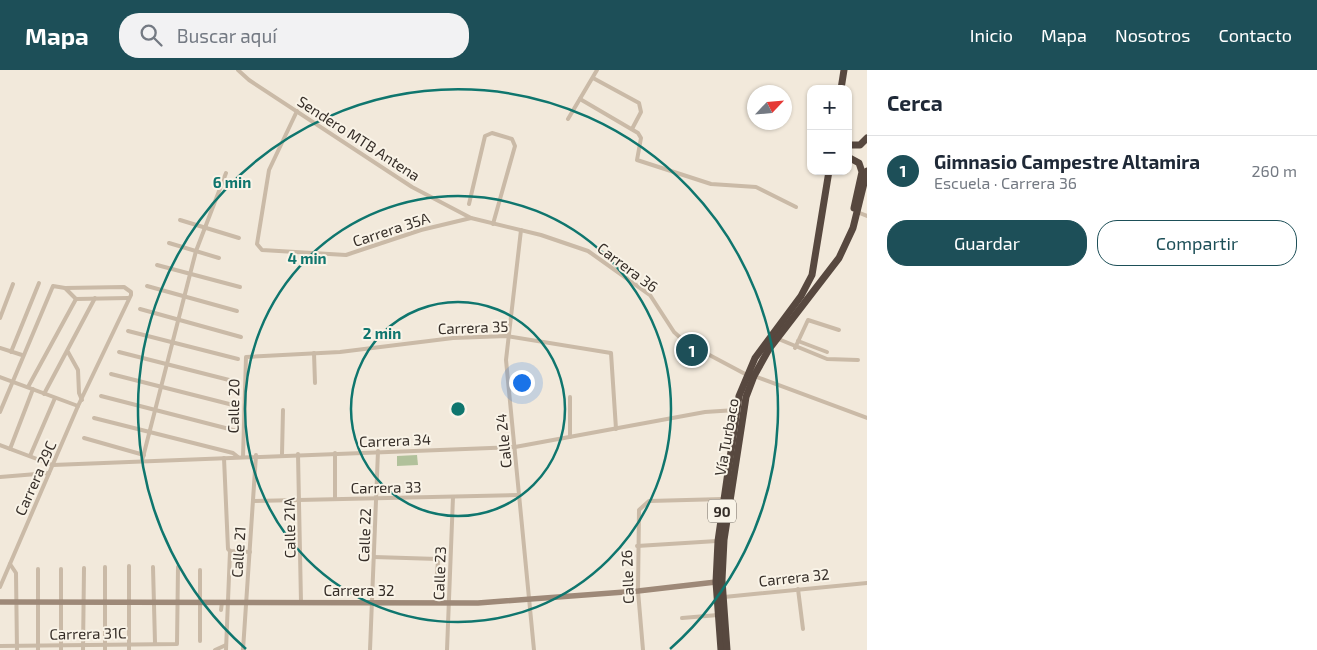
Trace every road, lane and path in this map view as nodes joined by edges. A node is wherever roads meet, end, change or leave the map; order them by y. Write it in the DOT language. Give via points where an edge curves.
graph roads {
  1 [pos="238,70"];
  2 [pos="598,70"];
  3 [pos="844,70"];
  4 [pos="593,78"];
  5 [pos="842,85"];
  6 [pos="580,99"];
  7 [pos="297,111"];
  8 [pos="568,119"];
  9 [pos="632,129"];
  10 [pos="867,138"];
  11 [pos="852,145"];
  12 [pos="852,159"];
  13 [pos="867,171"];
  14 [pos="226,173"];
  15 [pos="829,175"];
  16 [pos="468,204"];
  17 [pos="796,207"];
  18 [pos="858,212"];
  19 [pos="867,216"];
  20 [pos="471,218"];
  21 [pos="180,220"];
  22 [pos="493,224"];
  23 [pos="204,228"];
  24 [pos="853,228"];
  25 [pos="521,230"];
  26 [pos="239,238"];
  27 [pos="169,243"];
  28 [pos="196,251"];
  29 [pos="219,258"];
  30 [pos="157,265"];
  31 [pos="191,274"];
  32 [pos="39,283"];
  33 [pos="13,284"];
  34 [pos="147,286"];
  35 [pos="240,287"];
  36 [pos="65,288"];
  37 [pos="185,296"];
  38 [pos="95,298"];
  39 [pos="128,298"];
  40 [pos="76,299"];
  41 [pos="140,309"];
  42 [pos="237,311"];
  43 [pos="0,318"];
  44 [pos="179,319"];
  45 [pos="838,330"];
  46 [pos="128,331"];
  47 [pos="507,336"];
  48 [pos="241,337"];
  49 [pos="776,338"];
  50 [pos="172,342"];
  51 [pos="798,342"];
  52 [pos="0,348"];
  53 [pos="794,348"];
  54 [pos="11,352"];
  55 [pos="68,352"];
  56 [pos="119,352"];
  57 [pos="314,352"];
  58 [pos="827,352"];
  59 [pos="22,355"];
  60 [pos="246,357"];
  61 [pos="238,359"];
  62 [pos="858,360"];
  63 [pos="167,364"];
  64 [pos="110,374"];
  65 [pos="750,375"];
  66 [pos="0,377"];
  67 [pos="11,381"];
  68 [pos="237,382"];
  69 [pos="315,383"];
  70 [pos="28,387"];
  71 [pos="161,387"];
  72 [pos="33,389"];
  73 [pos="44,394"];
  74 [pos="101,396"];
  75 [pos="570,397"];
  76 [pos="55,398"];
  77 [pos="82,400"];
  78 [pos="78,406"];
  79 [pos="237,406"];
  80 [pos="155,410"];
  81 [pos="283,410"];
  82 [pos="736,410"];
  83 [pos="0,412"];
  84 [pos="94,418"];
  85 [pos="867,418"];
  86 [pos="616,429"];
  87 [pos="237,431"];
  88 [pos="149,433"];
  89 [pos="570,437"];
  90 [pos="84,438"];
  91 [pos="0,445"];
  92 [pos="515,447"];
  93 [pos="10,449"];
  94 [pos="378,451"];
  95 [pos="335,453"];
  96 [pos="282,454"];
  97 [pos="298,454"];
  98 [pos="144,455"];
  99 [pos="256,455"];
  100 [pos="30,456"];
  101 [pos="243,456"];
  102 [pos="238,457"];
  103 [pos="224,458"];
  104 [pos="142,460"];
  105 [pos="53,465"];
  106 [pos="49,473"];
  107 [pos="0,477"];
  108 [pos="519,495"];
  109 [pos="453,497"];
  110 [pos="377,498"];
  111 [pos="724,499"];
  112 [pos="300,500"];
  113 [pos="335,500"];
  114 [pos="253,501"];
  115 [pos="718,541"];
  116 [pos="637,546"];
  117 [pos="439,550"];
  118 [pos="230,551"];
  119 [pos="250,552"];
  120 [pos="374,557"];
  121 [pos="438,559"];
  122 [pos="10,564"];
  123 [pos="128,566"];
  124 [pos="105,567"];
  125 [pos="153,567"];
  126 [pos="178,567"];
  127 [pos="84,568"];
  128 [pos="38,569"];
  129 [pos="61,569"];
  130 [pos="200,570"];
  131 [pos="437,573"];
  132 [pos="716,582"];
  133 [pos="867,583"];
  134 [pos="0,587"];
  135 [pos="798,589"];
  136 [pos="638,591"];
  137 [pos="724,597"];
  138 [pos="528,599"];
  139 [pos="0,602"];
  140 [pos="17,602"];
  141 [pos="39,602"];
  142 [pos="62,602"];
  143 [pos="84,602"];
  144 [pos="105,602"];
  145 [pos="129,602"];
  146 [pos="154,602"];
  147 [pos="177,602"];
  148 [pos="200,602"];
  149 [pos="222,602"];
  150 [pos="229,602"];
  151 [pos="246,602"];
  152 [pos="301,602"];
  153 [pos="372,603"];
  154 [pos="449,603"];
  155 [pos="222,610"];
  156 [pos="718,615"];
  157 [pos="682,618"];
  158 [pos="803,629"];
  159 [pos="200,641"];
  160 [pos="154,643"];
  161 [pos="105,644"];
  162 [pos="129,644"];
  163 [pos="83,645"];
  164 [pos="0,646"];
  165 [pos="17,648"];
  166 [pos="38,648"];
  167 [pos="61,648"];
  168 [pos="226,648"];
  169 [pos="83,650"];
  170 [pos="105,650"];
  171 [pos="129,650"];
  172 [pos="215,650"];
  173 [pos="243,650"];
  174 [pos="370,650"];
  175 [pos="447,650"];
  176 [pos="534,650"];
  177 [pos="644,650"];
  178 [pos="721,650"];
  179 [pos="728,650"];
  1 -- 7 [label="street, Sendero MTB Antena"];
  2 -- 4 [label="street"];
  3 -- 5 [label="highway"];
  4 -- 6 [label="street"];
  4 -- 9 [label="street" via="639,103 641,112"];
  6 -- 8 [label="street"];
  6 -- 9 [label="street"];
  7 -- 20 [label="street, Sendero MTB Antena" via="412,187"];
  7 -- 20 [label="street, Carrera 35A" via="269,170 257,244 262,250 346,255 420,230"];
  9 -- 17 [label="street" via="641,138 636,160 712,184 756,186"];
  10 -- 11 [label="highway" via="860,145"];
  12 -- 24 [label="highway" via="859,163 862,172 852,216"];
  13 -- 18 [label="highway, Vía Turbaco / 90"];
  14 -- 23 [label="street"];
  15 -- 65 [label="highway, Vía Turbaco / 90" via="812,275 763,346"];
  16 -- 22 [label="street" via="486,136 492,133 512,139 515,146"];
  18 -- 19 [label="street"];
  18 -- 24 [label="highway, Vía Turbaco / 90"];
  20 -- 22 [label="street, Carrera 36"];
  21 -- 23 [label="street"];
  22 -- 25 [label="street, Carrera 36"];
  23 -- 26 [label="street"];
  23 -- 28 [label="street"];
  24 -- 49 [label="highway, Vía Turbaco / 90" via="829,273"];
  25 -- 47 [label="street, Calle 24"];
  25 -- 65 [label="street, Carrera 36" via="588,250 650,295 684,342"];
  27 -- 28 [label="street"];
  28 -- 29 [label="street"];
  28 -- 31 [label="street"];
  30 -- 31 [label="street"];
  31 -- 35 [label="street"];
  31 -- 37 [label="street"];
  32 -- 54 [label="street"];
  33 -- 43 [label="street"];
  34 -- 37 [label="street"];
  36 -- 39 [label="street" via="124,287 131,292"];
  36 -- 40 [label="street"];
  36 -- 59 [label="street" via="53,286"];
  37 -- 42 [label="street"];
  37 -- 44 [label="street"];
  38 -- 39 [label="street"];
  38 -- 40 [label="street"];
  38 -- 55 [label="street"];
  39 -- 77 [label="street, Carrera 29C"];
  40 -- 70 [label="street"];
  41 -- 44 [label="street"];
  44 -- 48 [label="street"];
  44 -- 50 [label="street"];
  45 -- 51 [label="street" via="808,320"];
  46 -- 50 [label="street"];
  47 -- 57 [label="street, Carrera 35"];
  47 -- 86 [label="street, Carrera 35" via="611,353"];
  47 -- 92 [label="street, Calle 24" via="506,360"];
  49 -- 53 [label="street"];
  49 -- 65 [label="highway, Vía Turbaco / 90"];
  50 -- 61 [label="street"];
  50 -- 63 [label="street"];
  51 -- 53 [label="street"];
  51 -- 58 [label="street"];
  52 -- 54 [label="street"];
  53 -- 62 [label="street" via="827,359"];
  54 -- 59 [label="street"];
  55 -- 73 [label="street"];
  55 -- 77 [label="street" via="78,370 78,393"];
  56 -- 63 [label="street"];
  57 -- 60 [label="street, Carrera 35"];
  57 -- 69 [label="street"];
  59 -- 67 [label="street"];
  60 -- 101 [label="street, Calle 20"];
  63 -- 68 [label="street"];
  63 -- 71 [label="street"];
  64 -- 71 [label="street"];
  65 -- 82 [label="highway, Vía Turbaco / 90"];
  65 -- 85 [label="street"];
  65 -- 137 [label="highway, Vía Turbaco / 90" via="724,540"];
  66 -- 67 [label="street"];
  67 -- 70 [label="street"];
  67 -- 83 [label="street"];
  70 -- 72 [label="street"];
  71 -- 79 [label="street"];
  71 -- 80 [label="street"];
  72 -- 73 [label="street"];
  72 -- 93 [label="street"];
  73 -- 76 [label="street"];
  74 -- 80 [label="street"];
  75 -- 89 [label="street"];
  76 -- 78 [label="street"];
  76 -- 100 [label="street"];
  77 -- 78 [label="street, Carrera 29C"];
  78 -- 105 [label="street, Carrera 29C"];
  80 -- 87 [label="street"];
  80 -- 88 [label="street"];
  81 -- 96 [label="street"];
  82 -- 86 [label="street, Carrera 34" via="705,412"];
  82 -- 111 [label="highway, Vía Turbaco / 90"];
  84 -- 88 [label="street"];
  86 -- 89 [label="street, Carrera 34"];
  88 -- 98 [label="street"];
  88 -- 102 [label="street" via="233,453"];
  89 -- 92 [label="street, Carrera 34"];
  90 -- 98 [label="street"];
  91 -- 93 [label="street"];
  92 -- 94 [label="street, Carrera 34"];
  92 -- 108 [label="street, Calle 24"];
  93 -- 100 [label="street"];
  94 -- 95 [label="street, Carrera 34"];
  94 -- 110 [label="street, Calle 22"];
  95 -- 97 [label="street, Carrera 34"];
  95 -- 113 [label="street"];
  96 -- 97 [label="street, Carrera 34"];
  96 -- 99 [label="street, Carrera 34"];
  97 -- 112 [label="street, Calle 21A"];
  98 -- 104 [label="street"];
  99 -- 101 [label="street, Carrera 34"];
  99 -- 114 [label="street, Calle 21"];
  100 -- 105 [label="street"];
  101 -- 102 [label="street, Carrera 34"];
  102 -- 103 [label="street, Carrera 34"];
  103 -- 104 [label="street, Carrera 34"];
  103 -- 118 [label="street" via="225,516"];
  104 -- 105 [label="street, Carrera 34"];
  105 -- 106 [label="street, Carrera 29C"];
  106 -- 107 [label="street"];
  106 -- 122 [label="street, Carrera 29C"];
  108 -- 109 [label="street, Carrera 33"];
  108 -- 138 [label="street, Calle 24"];
  109 -- 110 [label="street, Carrera 33"];
  109 -- 154 [label="street, Calle 23"];
  110 -- 113 [label="street, Carrera 33"];
  110 -- 120 [label="street, Calle 22"];
  111 -- 115 [label="highway, Vía Turbaco / 90"];
  111 -- 116 [label="street, Calle 26" via="643,504 639,510"];
  112 -- 113 [label="street, Carrera 33"];
  112 -- 114 [label="street, Carrera 33"];
  112 -- 152 [label="street, Calle 21A"];
  114 -- 119 [label="street, Calle 21"];
  115 -- 116 [label="street"];
  115 -- 132 [label="highway, Vía Turbaco / 90"];
  116 -- 136 [label="street, Calle 26"];
  117 -- 121 [label="street"];
  118 -- 119 [label="street"];
  118 -- 150 [label="street"];
  119 -- 151 [label="street, Calle 21"];
  120 -- 121 [label="street"];
  120 -- 153 [label="street, Calle 22"];
  121 -- 131 [label="street"];
  122 -- 134 [label="street, Carrera 29C"];
  122 -- 140 [label="street" via="16,573"];
  123 -- 145 [label="street"];
  124 -- 144 [label="street"];
  125 -- 146 [label="street"];
  126 -- 147 [label="street"];
  127 -- 143 [label="street"];
  128 -- 141 [label="street"];
  129 -- 142 [label="street"];
  130 -- 148 [label="street"];
  132 -- 136 [label="street, Carrera 32"];
  132 -- 156 [label="highway, Vía Turbaco / 90"];
  133 -- 135 [label="street, Carrera 32"];
  135 -- 137 [label="street, Carrera 32"];
  135 -- 158 [label="street"];
  136 -- 138 [label="street, Carrera 32"];
  136 -- 177 [label="street, Calle 26"];
  137 -- 179 [label="highway, Vía Turbaco / 90"];
  138 -- 154 [label="street, Carrera 32"];
  138 -- 176 [label="street, Calle 24"];
  139 -- 140 [label="street, Carrera 32"];
  140 -- 141 [label="street, Carrera 32"];
  140 -- 165 [label="street"];
  141 -- 142 [label="street, Carrera 32"];
  141 -- 166 [label="street"];
  142 -- 143 [label="street, Carrera 32"];
  142 -- 167 [label="street"];
  143 -- 144 [label="street, Carrera 32"];
  143 -- 163 [label="street"];
  144 -- 145 [label="street, Carrera 32"];
  144 -- 161 [label="street"];
  145 -- 146 [label="street, Carrera 32"];
  145 -- 162 [label="street"];
  146 -- 147 [label="street, Carrera 32"];
  146 -- 160 [label="street"];
  147 -- 148 [label="street, Carrera 32"];
  147 -- 160 [label="street, Carrera 31C" via="177,644"];
  148 -- 149 [label="street, Carrera 32"];
  148 -- 159 [label="street"];
  149 -- 150 [label="street, Carrera 32"];
  149 -- 155 [label="street"];
  150 -- 151 [label="street, Carrera 32"];
  150 -- 168 [label="street"];
  151 -- 152 [label="street, Carrera 32"];
  151 -- 173 [label="street, Calle 21"];
  152 -- 153 [label="street, Carrera 32"];
  153 -- 154 [label="street, Carrera 32"];
  153 -- 174 [label="street, Calle 22"];
  154 -- 175 [label="street, Calle 23"];
  156 -- 157 [label="street"];
  156 -- 178 [label="highway, Vía Turbaco / 90"];
  160 -- 162 [label="street, Carrera 31C"];
  161 -- 162 [label="street, Carrera 31C"];
  161 -- 163 [label="street, Carrera 31C"];
  161 -- 170 [label="street"];
  162 -- 171 [label="street"];
  163 -- 167 [label="street, Carrera 31C"];
  163 -- 169 [label="street"];
  164 -- 165 [label="street, Carrera 31C"];
  165 -- 166 [label="street, Carrera 31C"];
  166 -- 167 [label="street, Carrera 31C"];
  168 -- 172 [label="street"];
}
